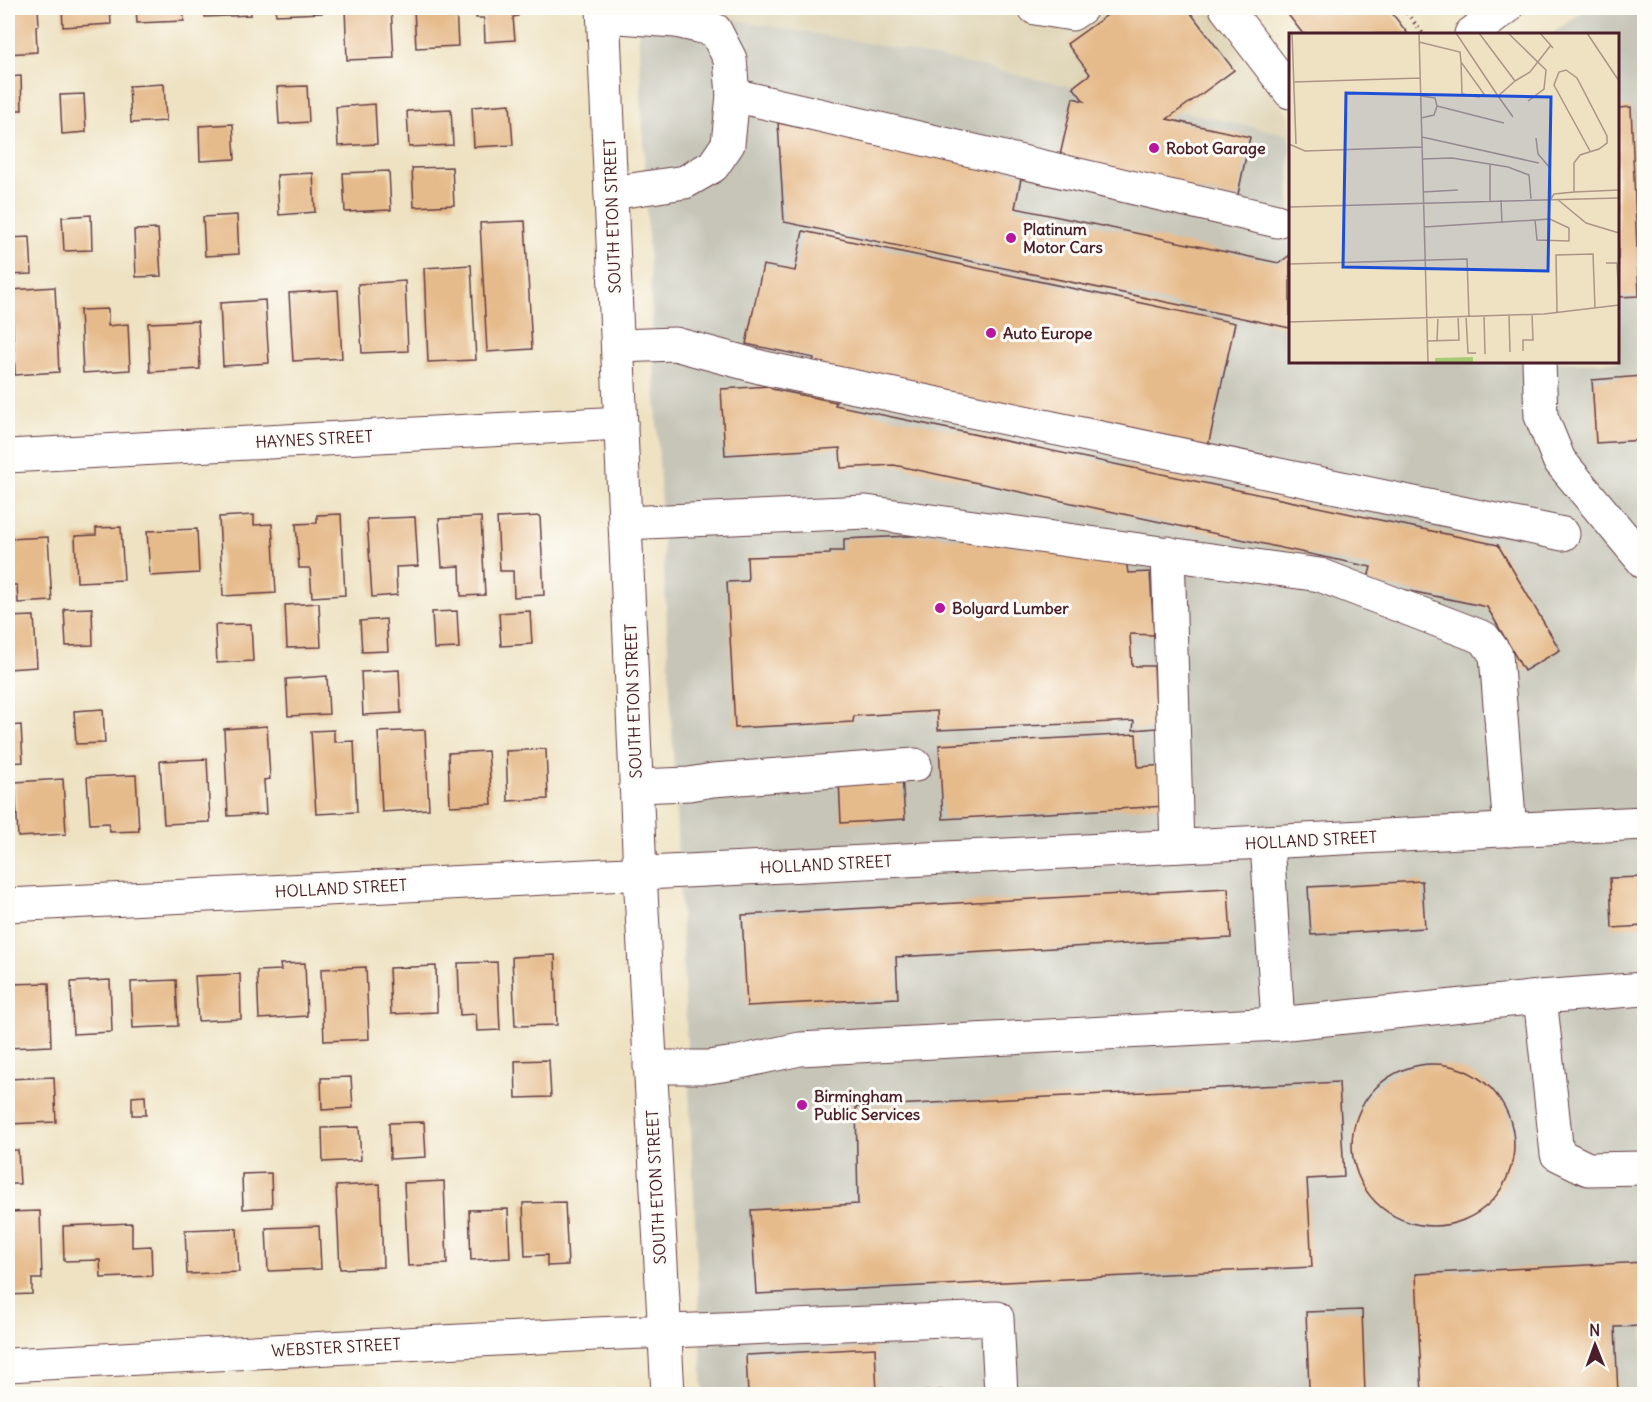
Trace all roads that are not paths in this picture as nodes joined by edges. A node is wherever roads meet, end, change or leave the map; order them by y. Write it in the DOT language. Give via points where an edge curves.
graph roads {
  1 [pos="1035,8"];
  2 [pos="1081,8"];
  3 [pos="1226,8"];
  4 [pos="1506,8"];
  5 [pos="604,12"];
  6 [pos="1472,33"];
  7 [pos="1289,91"];
  8 [pos="733,95"];
  9 [pos="611,193"];
  10 [pos="1277,221"];
  11 [pos="618,346"];
  12 [pos="1539,363"];
  13 [pos="621,423"];
  14 [pos="8,456"];
  15 [pos="625,523"];
  16 [pos="1563,534"];
  17 [pos="1168,553"];
  18 [pos="1644,562"];
  19 [pos="915,765"];
  20 [pos="636,786"];
  21 [pos="1644,823"];
  22 [pos="1509,830"];
  23 [pos="1267,842"];
  24 [pos="1177,846"];
  25 [pos="640,873"];
  26 [pos="8,905"];
  27 [pos="1644,989"];
  28 [pos="1540,997"];
  29 [pos="1278,1024"];
  30 [pos="650,1067"];
  31 [pos="1644,1168"];
  32 [pos="664,1331"];
  33 [pos="8,1365"];
  34 [pos="668,1395"];
  35 [pos="1001,1395"];
  1 -- 2 [label="street" via="1072,14"];
  3 -- 7 [label="street"];
  4 -- 6 [label="street"];
  5 -- 8 [label="street" via="715,30 730,59"];
  5 -- 9 [label="street, SOUTH ETON STREET"];
  8 -- 9 [label="street" via="728,144 714,166 685,182"];
  8 -- 10 [label="street"];
  9 -- 11 [label="street, SOUTH ETON STREET"];
  11 -- 13 [label="street, SOUTH ETON STREET"];
  11 -- 16 [label="street" via="675,344 764,368"];
  12 -- 18 [label="street" via="1541,416 1559,460"];
  13 -- 14 [label="street, HAYNES STREET"];
  13 -- 15 [label="street, SOUTH ETON STREET"];
  15 -- 17 [label="street" via="866,512"];
  15 -- 20 [label="street, SOUTH ETON STREET"];
  17 -- 22 [label="street" via="1320,575 1484,638 1496,655"];
  17 -- 24 [label="street"];
  19 -- 20 [label="street"];
  20 -- 25 [label="street, SOUTH ETON STREET"];
  21 -- 22 [label="street, HOLLAND STREET"];
  22 -- 23 [label="street, HOLLAND STREET"];
  23 -- 24 [label="street, HOLLAND STREET"];
  23 -- 29 [label="street"];
  24 -- 25 [label="street, HOLLAND STREET"];
  25 -- 26 [label="street, HOLLAND STREET"];
  25 -- 30 [label="street, SOUTH ETON STREET"];
  27 -- 28 [label="street"];
  28 -- 29 [label="street"];
  28 -- 31 [label="street" via="1557,1154 1588,1169"];
  29 -- 30 [label="street" via="800,1049 709,1067"];
  30 -- 32 [label="street, SOUTH ETON STREET"];
  32 -- 33 [label="street, WEBSTER STREET"];
  32 -- 34 [label="street, SOUTH ETON STREET"];
  32 -- 35 [label="street, WEBSTER STREET" via="997,1318"];
}
